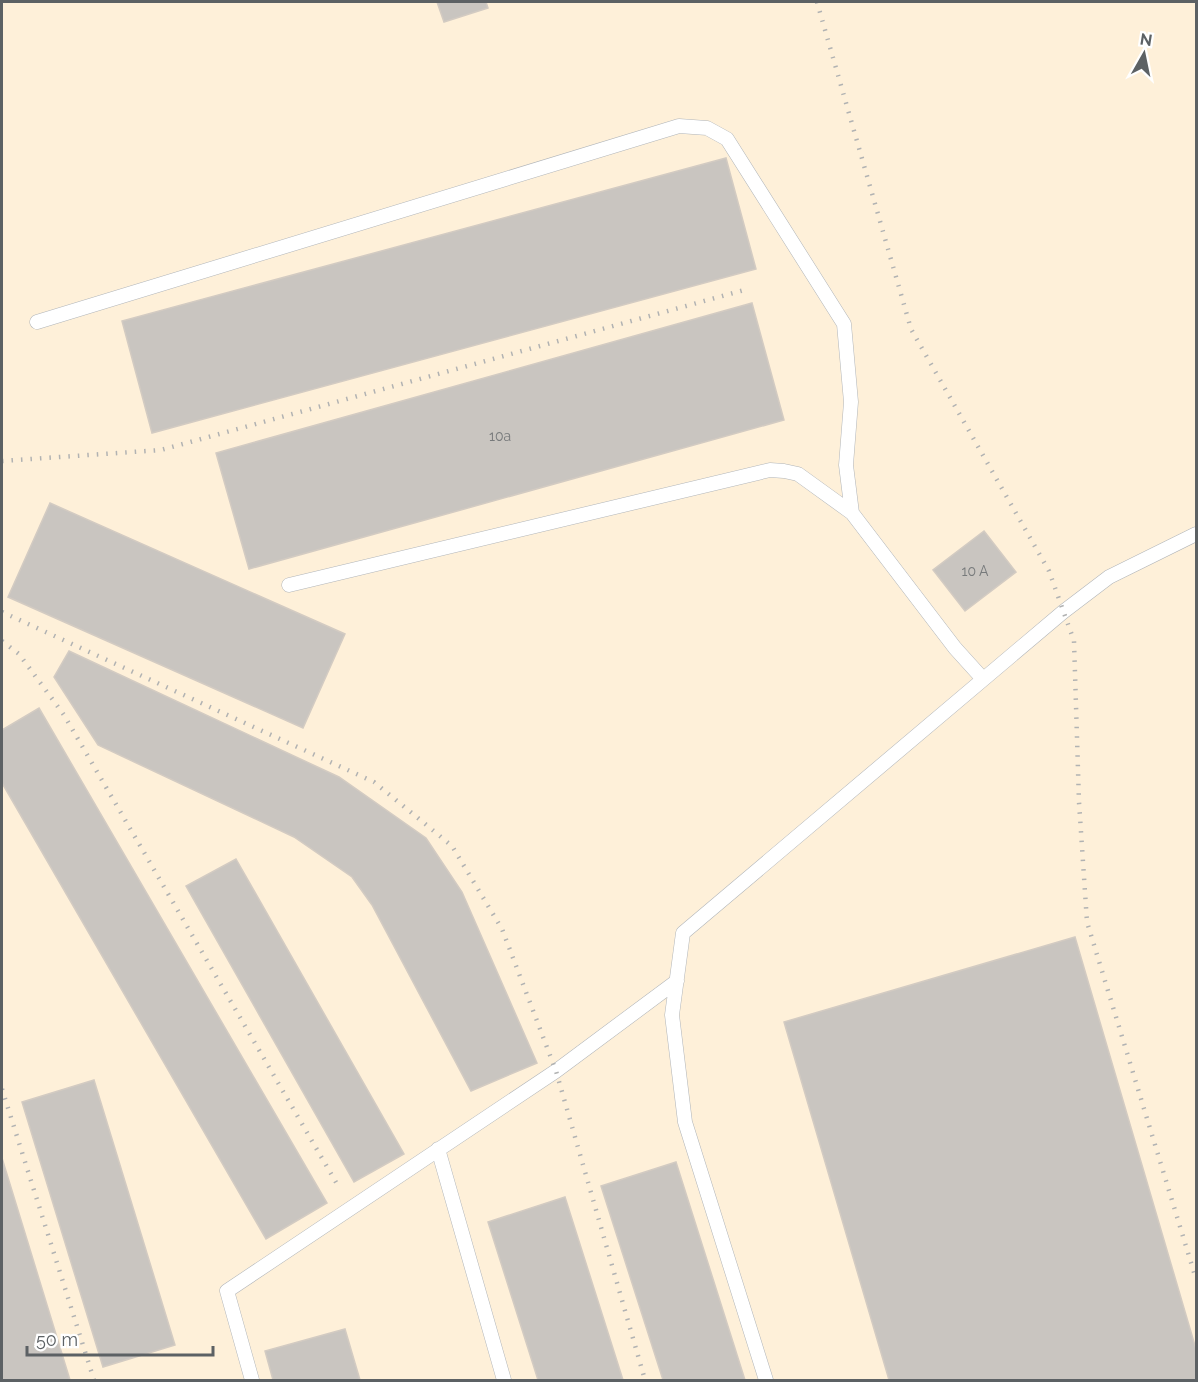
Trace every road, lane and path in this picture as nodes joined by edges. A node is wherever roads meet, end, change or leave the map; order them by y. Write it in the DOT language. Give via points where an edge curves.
graph roads {
  1 [pos="37,322"];
  2 [pos="852,513"];
  3 [pos="1196,535"];
  4 [pos="289,585"];
  5 [pos="983,679"];
  6 [pos="677,981"];
  7 [pos="438,1149"];
  8 [pos="252,1380"];
  9 [pos="504,1380"];
  10 [pos="766,1380"];
  1 -- 2 [label="lane" via="679,126 707,128 727,139 844,324 850,402 846,465"];
  2 -- 4 [label="lane" via="798,474 770,470"];
  2 -- 5 [label="lane"];
  3 -- 5 [label="lane" via="1109,577"];
  5 -- 6 [label="lane" via="683,933"];
  6 -- 7 [label="lane" via="556,1071"];
  6 -- 10 [label="lane" via="672,1015 685,1122"];
  7 -- 8 [label="lane" via="226,1291"];
  7 -- 9 [label="lane"];
}
